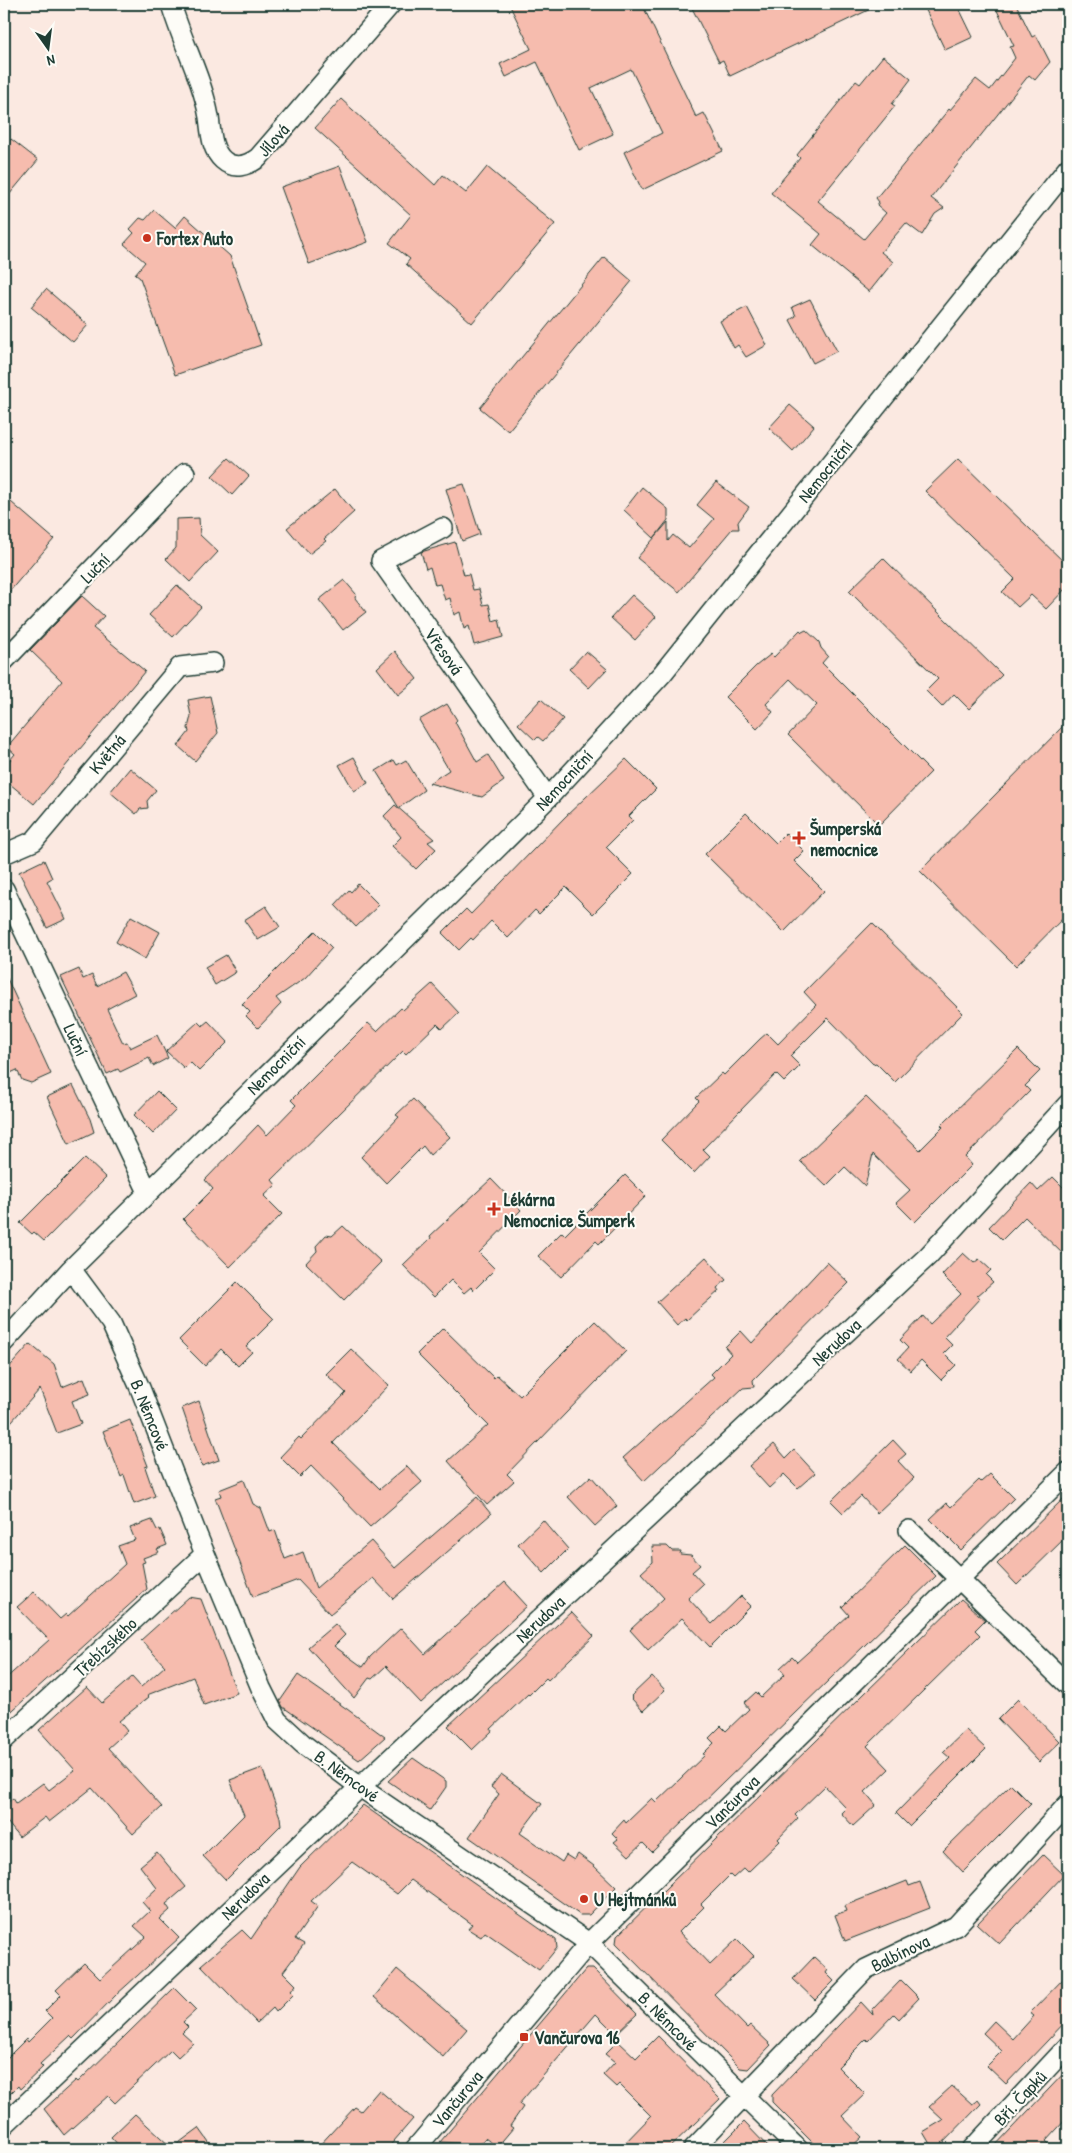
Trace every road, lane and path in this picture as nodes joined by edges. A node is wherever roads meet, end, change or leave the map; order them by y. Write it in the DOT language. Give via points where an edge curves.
graph roads {
  1 [pos="166,4"];
  2 [pos="391,4"];
  3 [pos="173,12"];
  4 [pos="1068,168"];
  5 [pos="185,473"];
  6 [pos="444,528"];
  7 [pos="4,661"];
  8 [pos="213,662"];
  9 [pos="548,798"];
  10 [pos="4,854"];
  11 [pos="4,889"];
  12 [pos="1068,1104"];
  13 [pos="148,1192"];
  14 [pos="70,1269"];
  15 [pos="4,1342"];
  16 [pos="1068,1472"];
  17 [pos="909,1530"];
  18 [pos="205,1554"];
  19 [pos="959,1578"];
  20 [pos="1068,1685"];
  21 [pos="4,1740"];
  22 [pos="360,1787"];
  23 [pos="1068,1804"];
  24 [pos="589,1943"];
  25 [pos="1068,2046"];
  26 [pos="744,2096"];
  27 [pos="4,2125"];
  28 [pos="415,2149"];
  29 [pos="693,2149"];
  30 [pos="798,2149"];
  31 [pos="974,2149"];
  1 -- 3 [label="street, Jílová"];
  2 -- 3 [label="street, Jílová" via="258,158 241,166 223,160 216,151 202,89"];
  4 -- 9 [label="street, Nemocniční" via="662,674"];
  5 -- 7 [label="street, Luční"];
  6 -- 9 [label="street, Vřesová" via="381,561"];
  8 -- 10 [label="street, Květná" via="180,667 34,841"];
  9 -- 13 [label="street, Nemocniční"];
  11 -- 13 [label="street, Luční"];
  12 -- 22 [label="street, Nerudova" via="928,1256"];
  13 -- 14 [label="street, Nemocniční"];
  14 -- 15 [label="street, Nemocniční"];
  14 -- 18 [label="street, B. Němcové" via="111,1323"];
  16 -- 19 [label="street, Vančurova"];
  17 -- 19 [label="street"];
  18 -- 21 [label="street, Třebízského"];
  18 -- 22 [label="street, B. Němcové" via="277,1720"];
  19 -- 20 [label="street"];
  19 -- 24 [label="street, Vančurova"];
  22 -- 24 [label="street, B. Němcové"];
  22 -- 27 [label="street, Nerudova"];
  23 -- 26 [label="street, Balbínova" via="956,1926 866,1968"];
  24 -- 26 [label="street, B. Němcové"];
  24 -- 28 [label="street, Vančurova"];
  25 -- 31 [label="street, Bří. Čapků"];
  26 -- 29 [label="street, Balbínova"];
  26 -- 30 [label="street, B. Němcové"];
}
